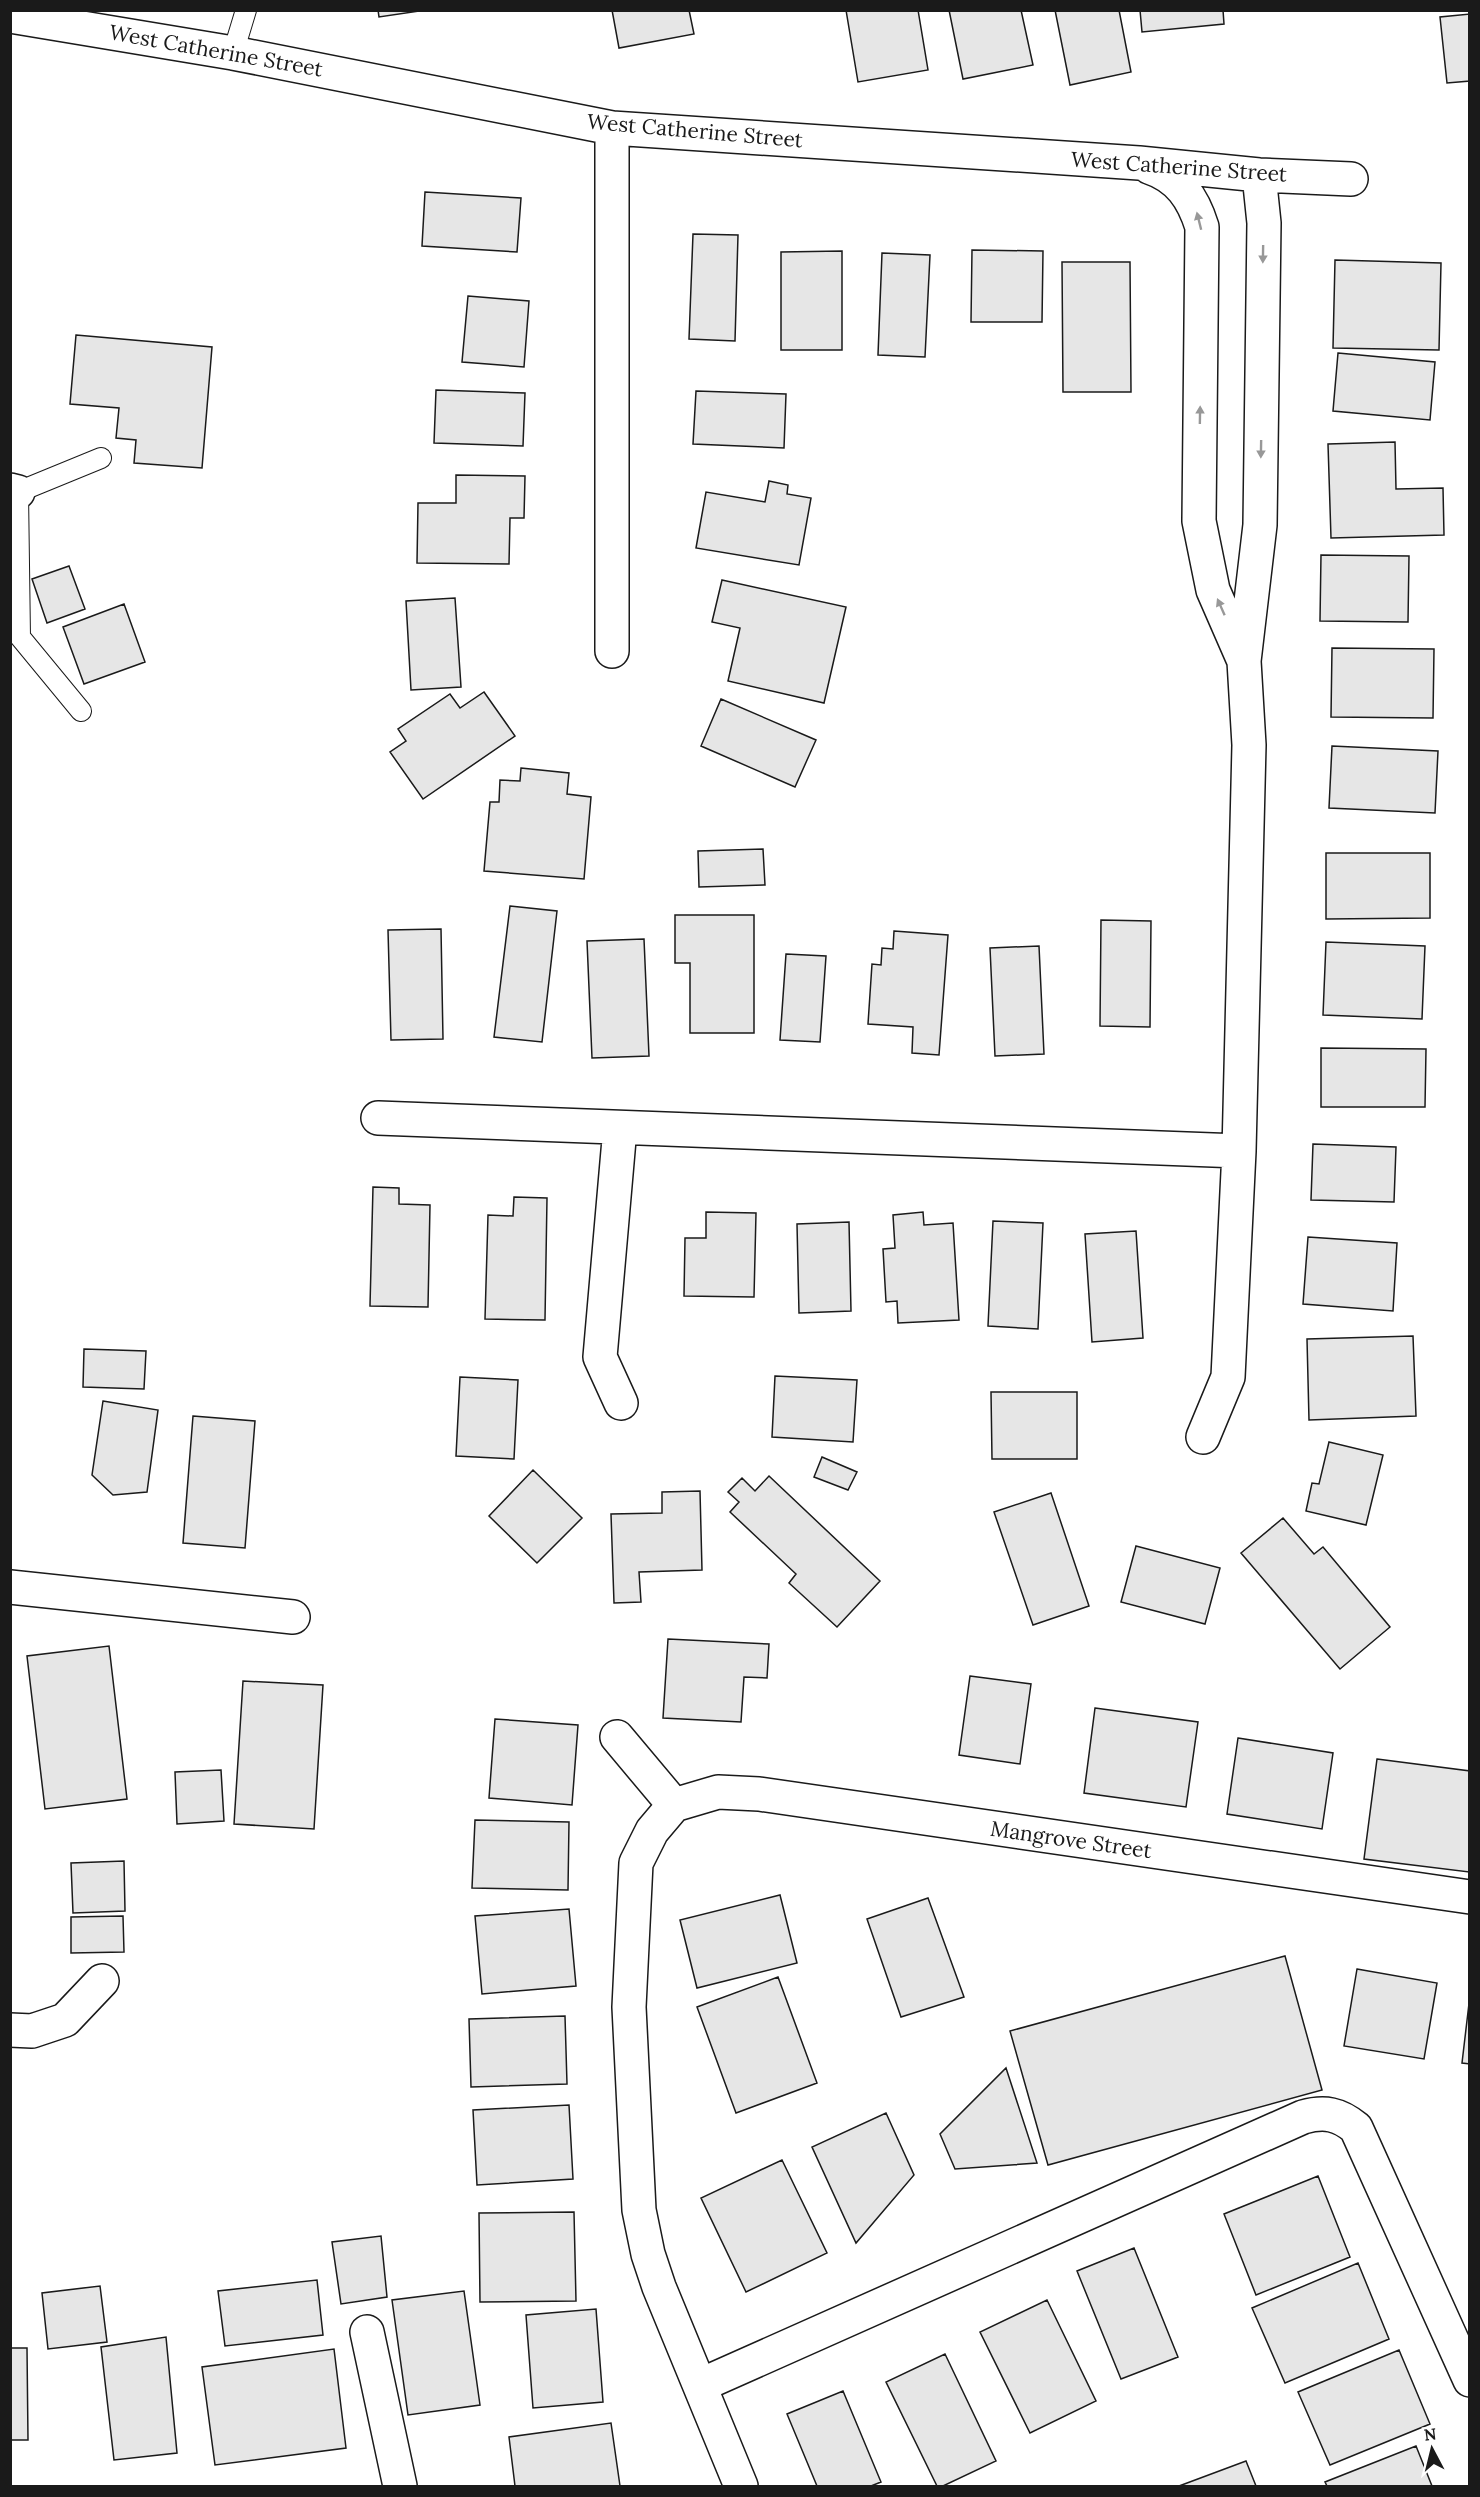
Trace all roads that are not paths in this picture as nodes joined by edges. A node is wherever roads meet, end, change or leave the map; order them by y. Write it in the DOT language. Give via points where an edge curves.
graph roads {
  1 [pos="246,10"];
  2 [pos="10,16"];
  3 [pos="233,53"];
  4 [pos="612,128"];
  5 [pos="1139,163"];
  6 [pos="1259,175"];
  7 [pos="1351,179"];
  8 [pos="102,458"];
  9 [pos="14,491"];
  10 [pos="612,651"];
  11 [pos="1244,661"];
  12 [pos="81,711"];
  13 [pos="378,1118"];
  14 [pos="620,1128"];
  15 [pos="1239,1151"];
  16 [pos="621,1403"];
  17 [pos="1203,1437"];
  18 [pos="10,1587"];
  19 [pos="293,1617"];
  20 [pos="617,1737"];
  21 [pos="674,1805"];
  22 [pos="1470,1897"];
  23 [pos="102,1981"];
  24 [pos="10,2031"];
  25 [pos="366,2332"];
  26 [pos="1470,2380"];
  27 [pos="700,2385"];
  28 [pos="737,2485"];
  29 [pos="399,2487"];
  1 -- 3 [label="lane"];
  2 -- 3 [label="street, West Catherine Street"];
  3 -- 4 [label="street, West Catherine Street"];
  4 -- 5 [label="street, West Catherine Street"];
  4 -- 10 [label="street"];
  5 -- 6 [label="street, West Catherine Street"];
  11 -- 5 [label="street, one-way" via="1213,590 1199,521 1202,227 1195,205 1181,185 1162,171"];
  6 -- 7 [label="street, West Catherine Street"];
  6 -- 11 [label="street, one-way" via="1264,224 1260,525"];
  8 -- 9 [label="lane"];
  9 -- 12 [label="lane" via="20,637"];
  11 -- 15 [label="street" via="1249,745"];
  13 -- 14 [label="street"];
  14 -- 15 [label="street"];
  14 -- 16 [label="street" via="600,1357"];
  15 -- 17 [label="street" via="1228,1377"];
  18 -- 19 [label="street"];
  20 -- 21 [label="street"];
  21 -- 22 [label="street, Mangrove Street" via="718,1792 759,1794"];
  21 -- 27 [label="street" via="652,1831 636,1863 630,2031 639,2210 659,2287"];
  23 -- 24 [label="street" via="65,2020 32,2031"];
  25 -- 29 [label="street"];
  26 -- 27 [label="street" via="1356,2128 1338,2116 1317,2113"];
  27 -- 28 [label="street"];
}
